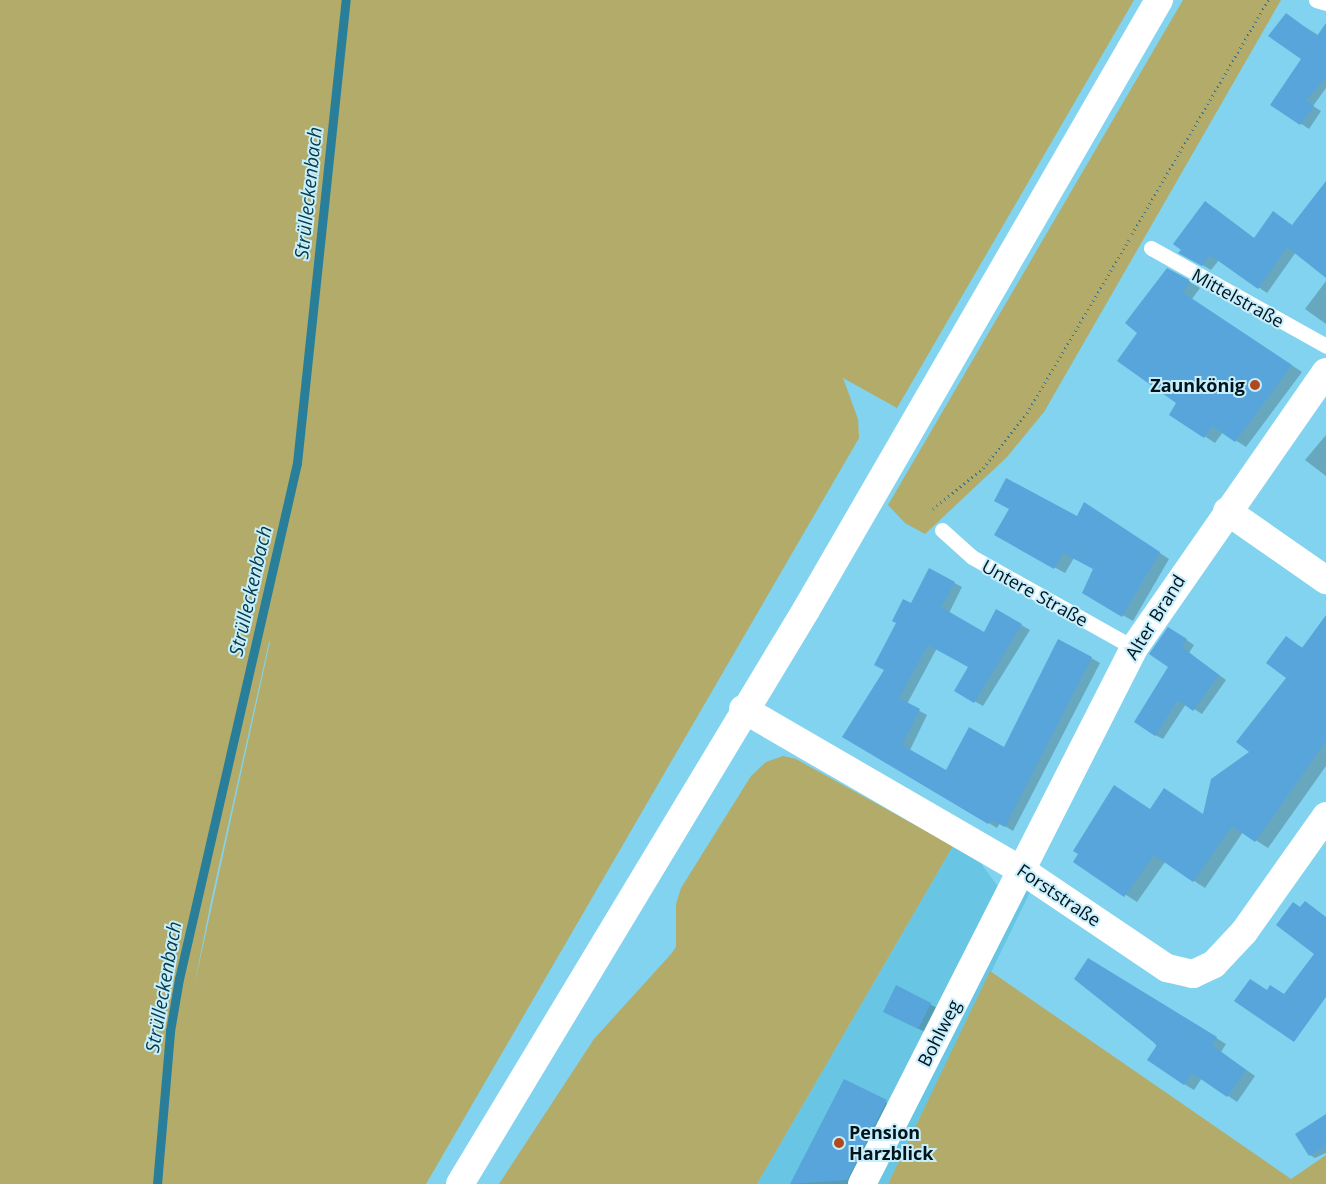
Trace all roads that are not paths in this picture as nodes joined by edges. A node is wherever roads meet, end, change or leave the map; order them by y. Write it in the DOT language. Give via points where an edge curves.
graph roads {
  1 [pos="1159,0"];
  2 [pos="1316,0"];
  3 [pos="1326,3"];
  4 [pos="1151,248"];
  5 [pos="1326,346"];
  6 [pos="1326,372"];
  7 [pos="1226,511"];
  8 [pos="942,530"];
  9 [pos="1326,580"];
  10 [pos="1134,648"];
  11 [pos="743,709"];
  12 [pos="1326,816"];
  13 [pos="1019,876"];
  14 [pos="460,1184"];
  15 [pos="862,1184"];
  1 -- 11 [label="street" via="806,610"];
  2 -- 3 [label="lane"];
  4 -- 5 [label="lane, Mittelstraße"];
  6 -- 7 [label="street, Alter Brand"];
  7 -- 9 [label="street"];
  7 -- 10 [label="street, Alter Brand"];
  8 -- 10 [label="lane, Untere Straße" via="972,557"];
  10 -- 13 [label="street, Alter Brand"];
  11 -- 13 [label="street, Forststraße"];
  11 -- 14 [label="street"];
  12 -- 13 [label="street, Forststraße" via="1244,932 1214,964 1193,974 1167,968"];
  13 -- 15 [label="street, Bohlweg"];
}
